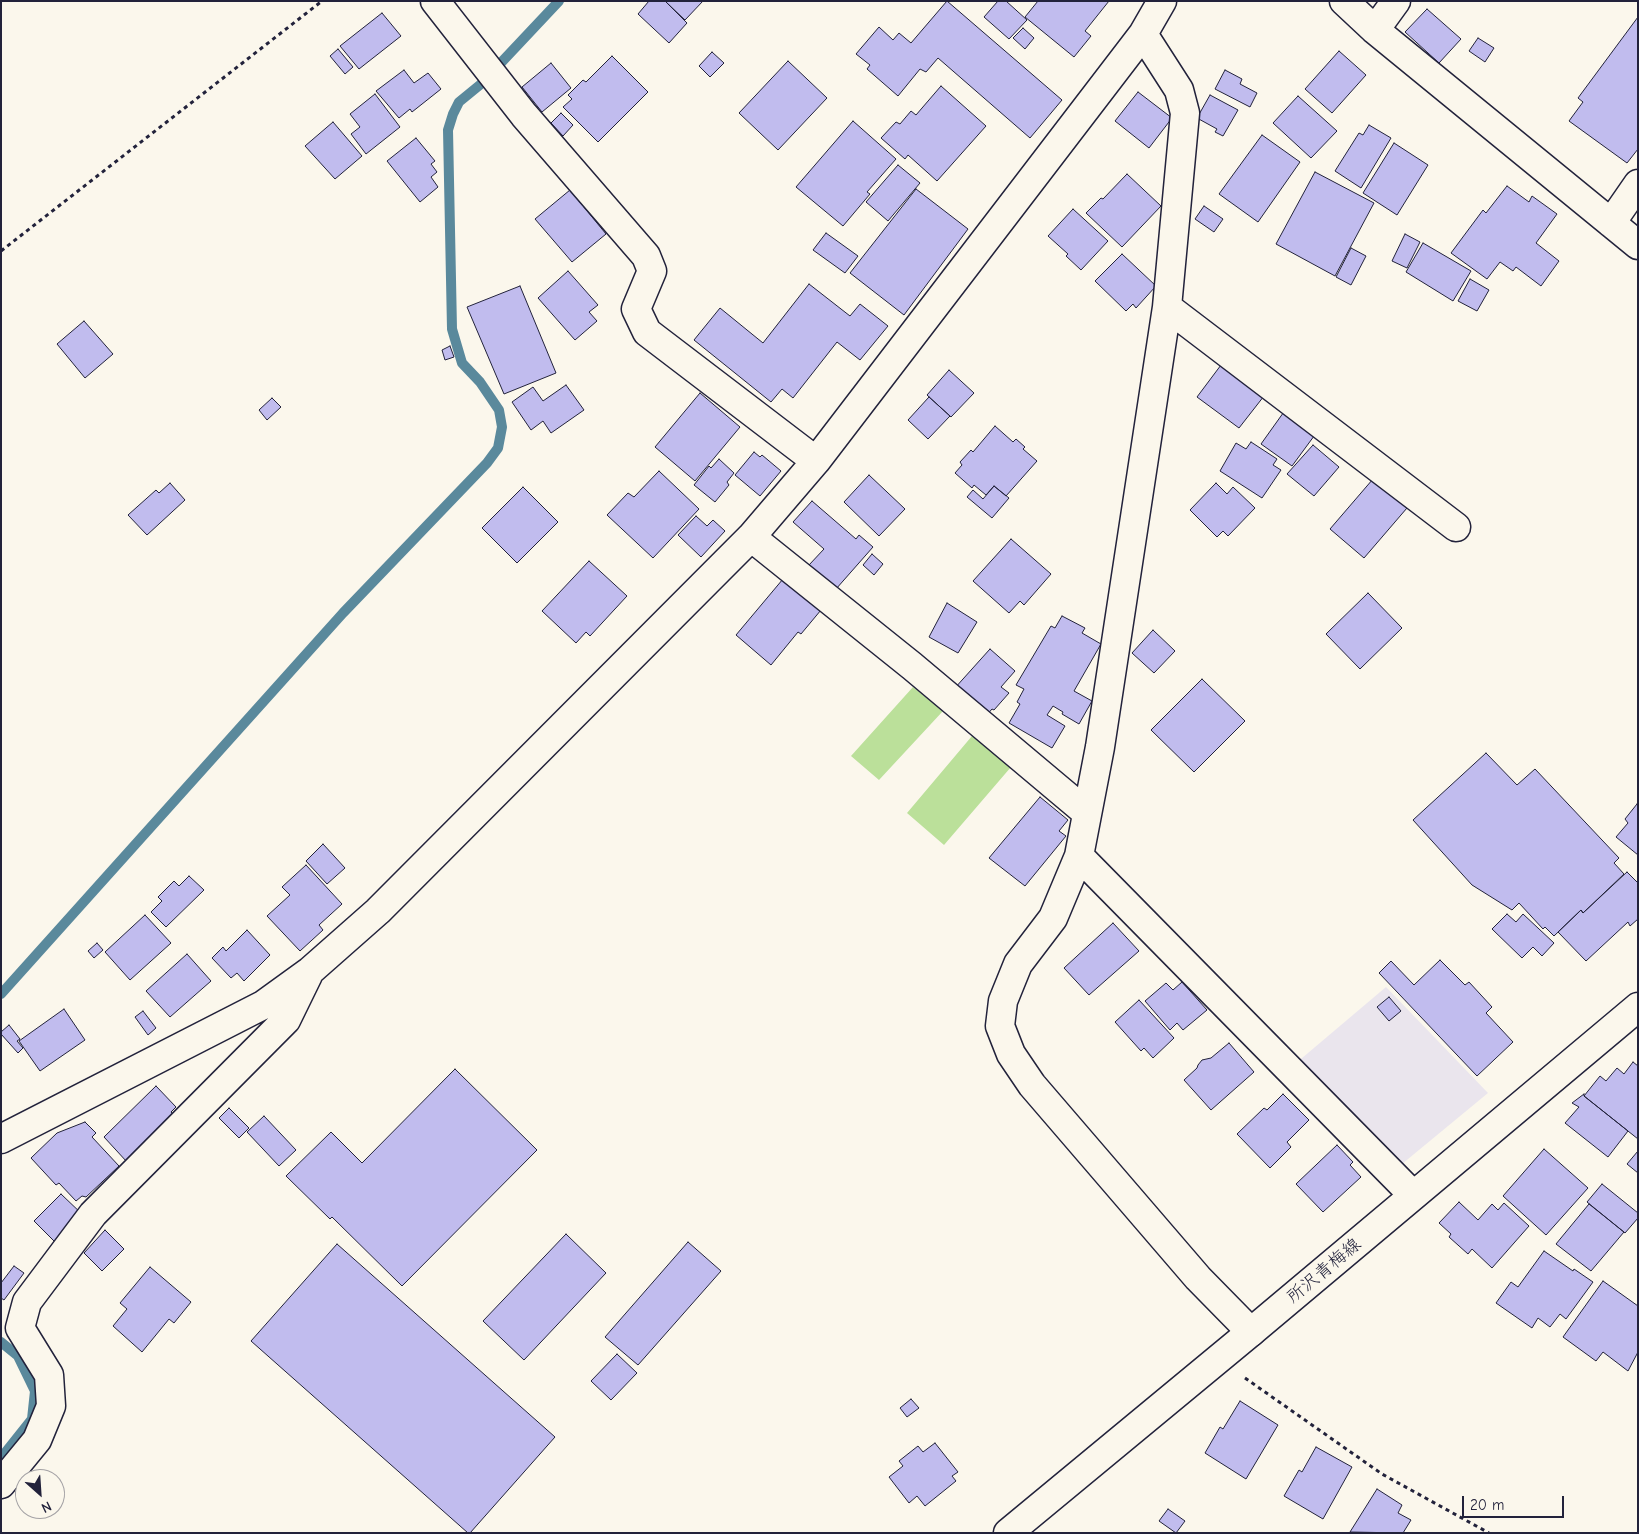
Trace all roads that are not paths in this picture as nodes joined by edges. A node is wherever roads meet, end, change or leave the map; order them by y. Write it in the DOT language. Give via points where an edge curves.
graph roads {
  1 [pos="434,1"];
  2 [pos="1162,1"];
  3 [pos="1344,1"];
  4 [pos="1396,1"];
  5 [pos="1375,30"];
  6 [pos="1143,34"];
  7 [pos="1638,184"];
  8 [pos="1611,223"];
  9 [pos="1638,245"];
  10 [pos="1167,307"];
  11 [pos="816,461"];
  12 [pos="1456,527"];
  13 [pos="751,537"];
  14 [pos="1087,813"];
  15 [pos="1078,856"];
  16 [pos="310,971"];
  17 [pos="1638,1007"];
  18 [pos="1,1139"];
  19 [pos="1413,1194"];
  20 [pos="1251,1332"];
  21 [pos="1,1484"];
  22 [pos="1008,1533"];
  1 -- 11 [label="street" via="524,114 646,256 652,271 636,309 647,332"];
  2 -- 6 [label="street"];
  3 -- 5 [label="street"];
  4 -- 5 [label="street"];
  5 -- 8 [label="street"];
  6 -- 10 [label="street" via="1179,90 1185,113"];
  6 -- 11 [label="street"];
  7 -- 8 [label="street"];
  8 -- 9 [label="street"];
  10 -- 12 [label="street"];
  10 -- 14 [label="street" via="1100,747"];
  11 -- 13 [label="street"];
  13 -- 14 [label="street" via="912,666"];
  13 -- 16 [label="street" via="378,911"];
  14 -- 15 [label="street"];
  15 -- 19 [label="street"];
  15 -- 20 [label="street" via="1053,918 1018,964 1002,1001 1000,1026 1011,1054 1032,1085 1198,1278"];
  16 -- 18 [label="street" via="263,1005"];
  16 -- 21 [label="street" via="286,1020 93,1214 27,1302 20,1328 50,1375 50,1406 37,1440"];
  17 -- 19 [label="street, 所沢青梅線"];
  19 -- 20 [label="street, 所沢青梅線"];
  20 -- 22 [label="street, 所沢青梅線"];
}
